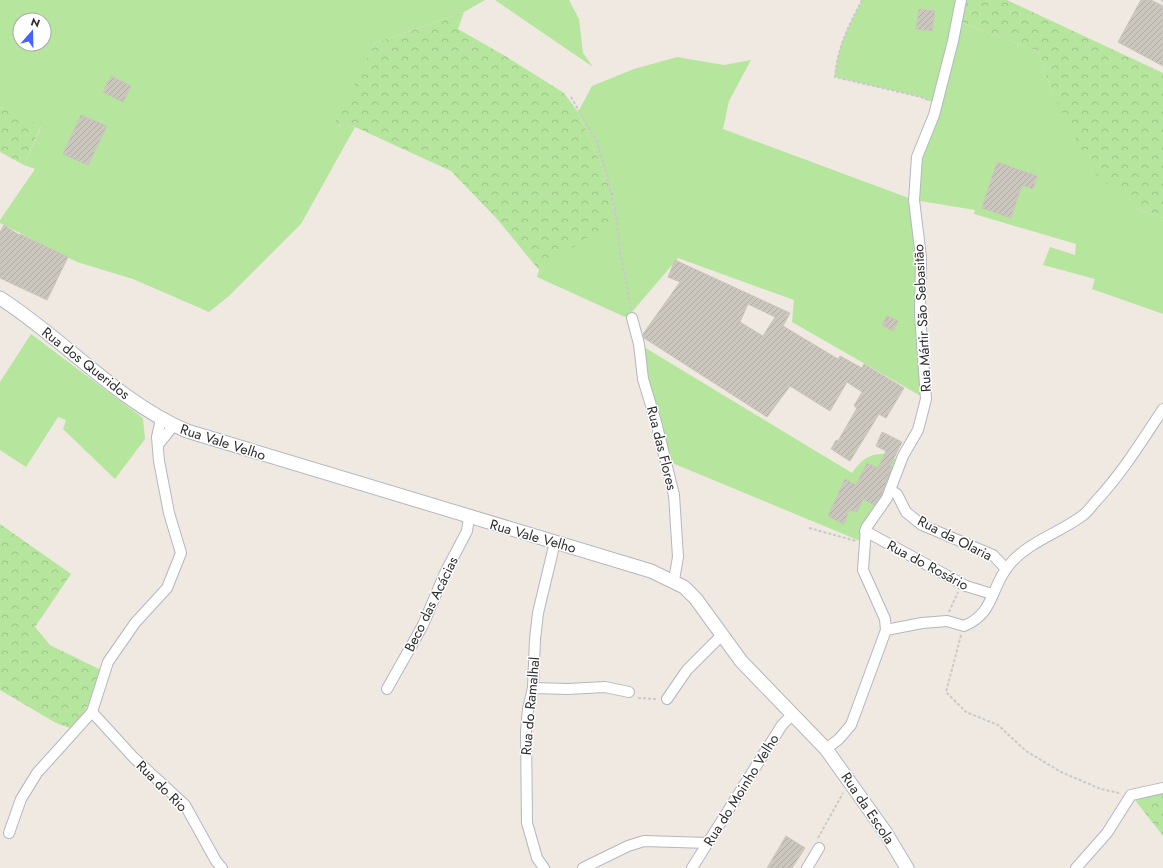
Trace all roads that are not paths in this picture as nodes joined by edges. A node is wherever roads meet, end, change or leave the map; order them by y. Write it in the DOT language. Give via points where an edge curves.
graph roads {
  1 [pos="961,0"];
  2 [pos="0,298"];
  3 [pos="632,318"];
  4 [pos="1163,409"];
  5 [pos="161,419"];
  6 [pos="174,425"];
  7 [pos="158,445"];
  8 [pos="890,490"];
  9 [pos="470,517"];
  10 [pos="866,531"];
  11 [pos="555,542"];
  12 [pos="1006,569"];
  13 [pos="674,580"];
  14 [pos="992,594"];
  15 [pos="886,630"];
  16 [pos="721,636"];
  17 [pos="533,688"];
  18 [pos="387,689"];
  19 [pos="629,692"];
  20 [pos="667,699"];
  21 [pos="92,712"];
  22 [pos="793,714"];
  23 [pos="826,749"];
  24 [pos="1163,788"];
  25 [pos="8,833"];
  26 [pos="708,843"];
  27 [pos="819,848"];
  28 [pos="222,868"];
  29 [pos="544,868"];
  30 [pos="583,868"];
  31 [pos="692,868"];
  32 [pos="807,868"];
  33 [pos="907,868"];
  34 [pos="1076,868"];
  1 -- 8 [label="street, Rua Mártir São Sebasitão" via="936,104 918,157 914,200 921,257 920,314 926,399 918,430 903,456"];
  2 -- 5 [label="street, Rua dos Queridos"];
  3 -- 13 [label="street, Rua das Flores" via="643,379 674,495 678,557"];
  4 -- 12 [label="street" via="1108,488 1082,515 1037,542"];
  5 -- 6 [label="street, Rua dos Queridos"];
  5 -- 7 [label="street"];
  6 -- 7 [label="street"];
  6 -- 9 [label="street, Rua Vale Velho" via="212,440"];
  7 -- 21 [label="street" via="169,513 181,553 167,588 135,623 108,662"];
  8 -- 10 [label="street, Rua Mártir São Sebasitão"];
  8 -- 12 [label="street, Rua da Olaria" via="897,494 906,512 922,525 993,555"];
  9 -- 11 [label="street, Rua Vale Velho"];
  9 -- 18 [label="street, Beco das Acácias" via="467,531 445,573 423,625"];
  10 -- 14 [label="street, Rua do Rosário" via="962,584"];
  10 -- 15 [label="street, Rua Mártir São Sebasitão" via="863,570 885,619"];
  11 -- 13 [label="street, Rua Vale Velho"];
  11 -- 17 [label="street, Rua do Ramalhal" via="538,613"];
  12 -- 14 [label="street"];
  13 -- 16 [label="street, Rua Vale Velho" via="696,599"];
  14 -- 15 [label="street" via="988,608 976,621 964,626 947,621"];
  15 -- 23 [label="street" via="851,725"];
  16 -- 20 [label="street" via="688,670"];
  16 -- 22 [label="street, Rua Vale Velho" via="741,661"];
  17 -- 19 [label="street" via="605,687"];
  17 -- 29 [label="street, Rua do Ramalhal" via="526,731 527,823 538,858"];
  21 -- 25 [label="street" via="37,773 21,799"];
  21 -- 28 [label="street, Rua do Rio" via="134,758 185,805"];
  22 -- 23 [label="street, Rua Vale Velho"];
  22 -- 26 [label="street, Rua do Moinho Velho" via="782,725"];
  23 -- 33 [label="street, Rua da Escola"];
  24 -- 34 [label="street" via="1131,795 1107,833"];
  26 -- 30 [label="street" via="644,841"];
  26 -- 31 [label="street, Rua do Moinho Velho"];
  27 -- 32 [label="street"];
}
